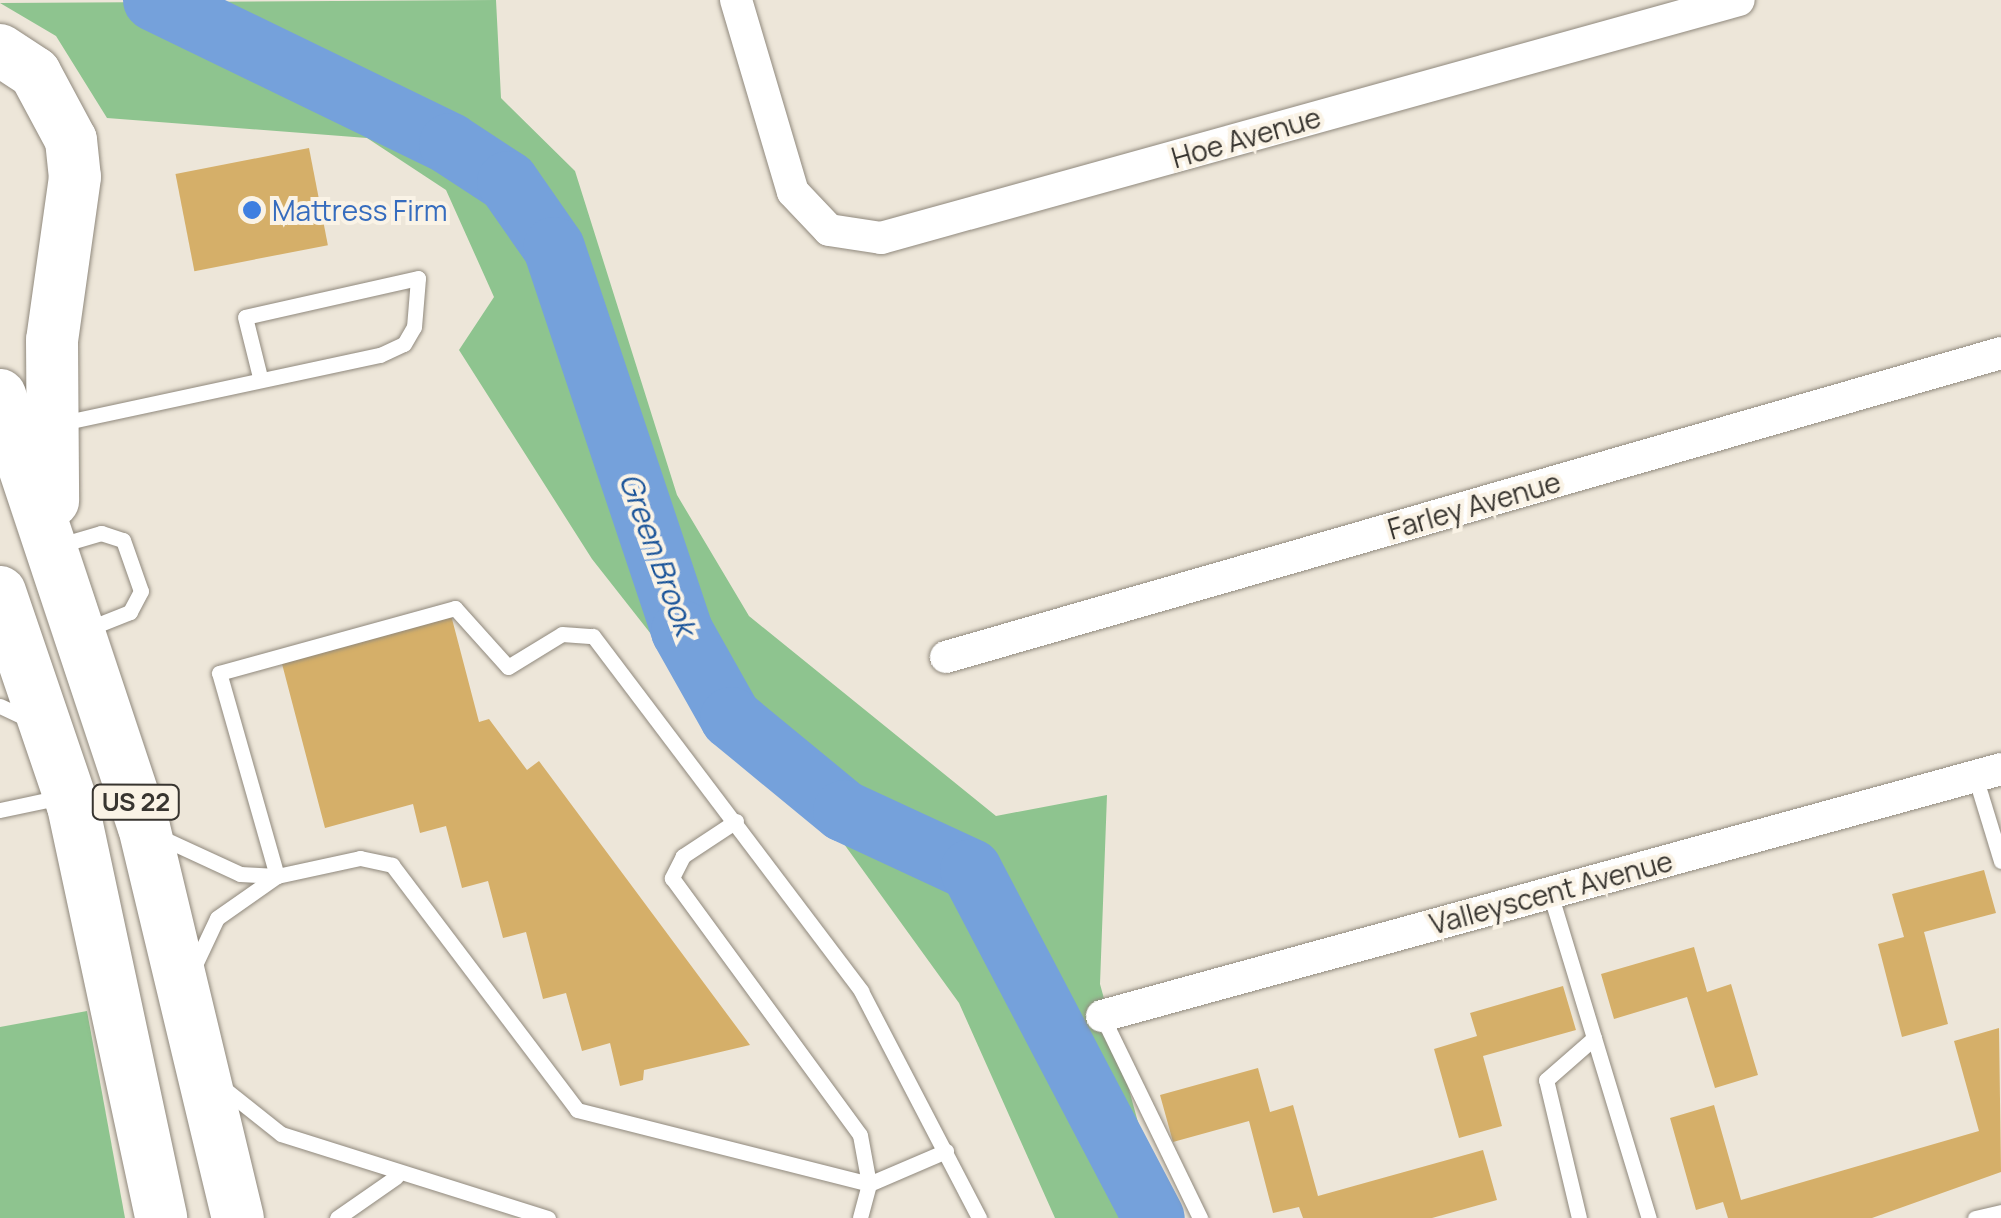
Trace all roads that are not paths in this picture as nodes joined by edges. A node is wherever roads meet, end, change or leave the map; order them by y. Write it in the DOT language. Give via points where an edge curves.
graph roads {
  1 [pos="736,0"];
  2 [pos="1740,0"];
  3 [pos="0,50"];
  4 [pos="2001,353"];
  5 [pos="259,374"];
  6 [pos="0,395"];
  7 [pos="53,425"];
  8 [pos="53,548"];
  9 [pos="0,592"];
  10 [pos="81,632"];
  11 [pos="946,657"];
  12 [pos="0,706"];
  13 [pos="48,728"];
  14 [pos="1988,773"];
  15 [pos="70,795"];
  16 [pos="0,810"];
  17 [pos="736,821"];
  18 [pos="144,827"];
  19 [pos="2001,861"];
  20 [pos="277,876"];
  21 [pos="1550,893"];
  22 [pos="186,987"];
  23 [pos="1102,1016"];
  24 [pos="1594,1038"];
  25 [pos="203,1068"];
  26 [pos="946,1151"];
  27 [pos="396,1177"];
  28 [pos="870,1184"];
  29 [pos="2001,1212"];
  30 [pos="161,1218"];
  31 [pos="238,1218"];
  32 [pos="337,1218"];
  33 [pos="548,1218"];
  34 [pos="860,1218"];
  35 [pos="979,1218"];
  36 [pos="1200,1218"];
  37 [pos="1578,1218"];
  38 [pos="1648,1218"];
  39 [pos="1975,1218"];
  1 -- 2 [label="street, Hoe Avenue" via="785,167 818,222 880,238"];
  3 -- 7 [label="highway" via="35,73 71,140"];
  4 -- 11 [label="street, Farley Avenue"];
  5 -- 5 [label="lane" via="404,344 422,302 418,278 245,317"];
  5 -- 7 [label="lane"];
  6 -- 8 [label="highway, US 22"];
  7 -- 8 [label="highway"];
  8 -- 10 [label="highway, US 22"];
  8 -- 10 [label="lane" via="101,533 123,540 141,591 130,612"];
  9 -- 13 [label="highway, US 22"];
  10 -- 18 [label="highway, US 22"];
  12 -- 13 [label="lane"];
  13 -- 15 [label="highway, US 22"];
  14 -- 19 [label="lane"];
  14 -- 21 [label="street, Valleyscent Avenue"];
  15 -- 16 [label="lane"];
  15 -- 30 [label="highway, US 22"];
  17 -- 20 [label="lane" via="606,646 580,631 562,634 508,667 455,608 219,673"];
  17 -- 26 [label="lane" via="861,991"];
  17 -- 28 [label="lane" via="683,856 672,878 860,1135"];
  18 -- 20 [label="lane" via="201,862"];
  18 -- 22 [label="highway, US 22"];
  20 -- 22 [label="lane" via="217,918"];
  20 -- 28 [label="lane" via="360,858 392,865 577,1110"];
  21 -- 23 [label="street, Valleyscent Avenue"];
  21 -- 24 [label="lane"];
  22 -- 25 [label="highway, US 22"];
  23 -- 36 [label="lane"];
  24 -- 37 [label="lane" via="1546,1080"];
  24 -- 38 [label="lane"];
  25 -- 27 [label="lane" via="281,1134"];
  25 -- 31 [label="highway, US 22"];
  26 -- 28 [label="lane"];
  26 -- 35 [label="lane"];
  27 -- 32 [label="lane"];
  27 -- 33 [label="lane"];
  28 -- 34 [label="lane"];
  29 -- 39 [label="lane"];
}
